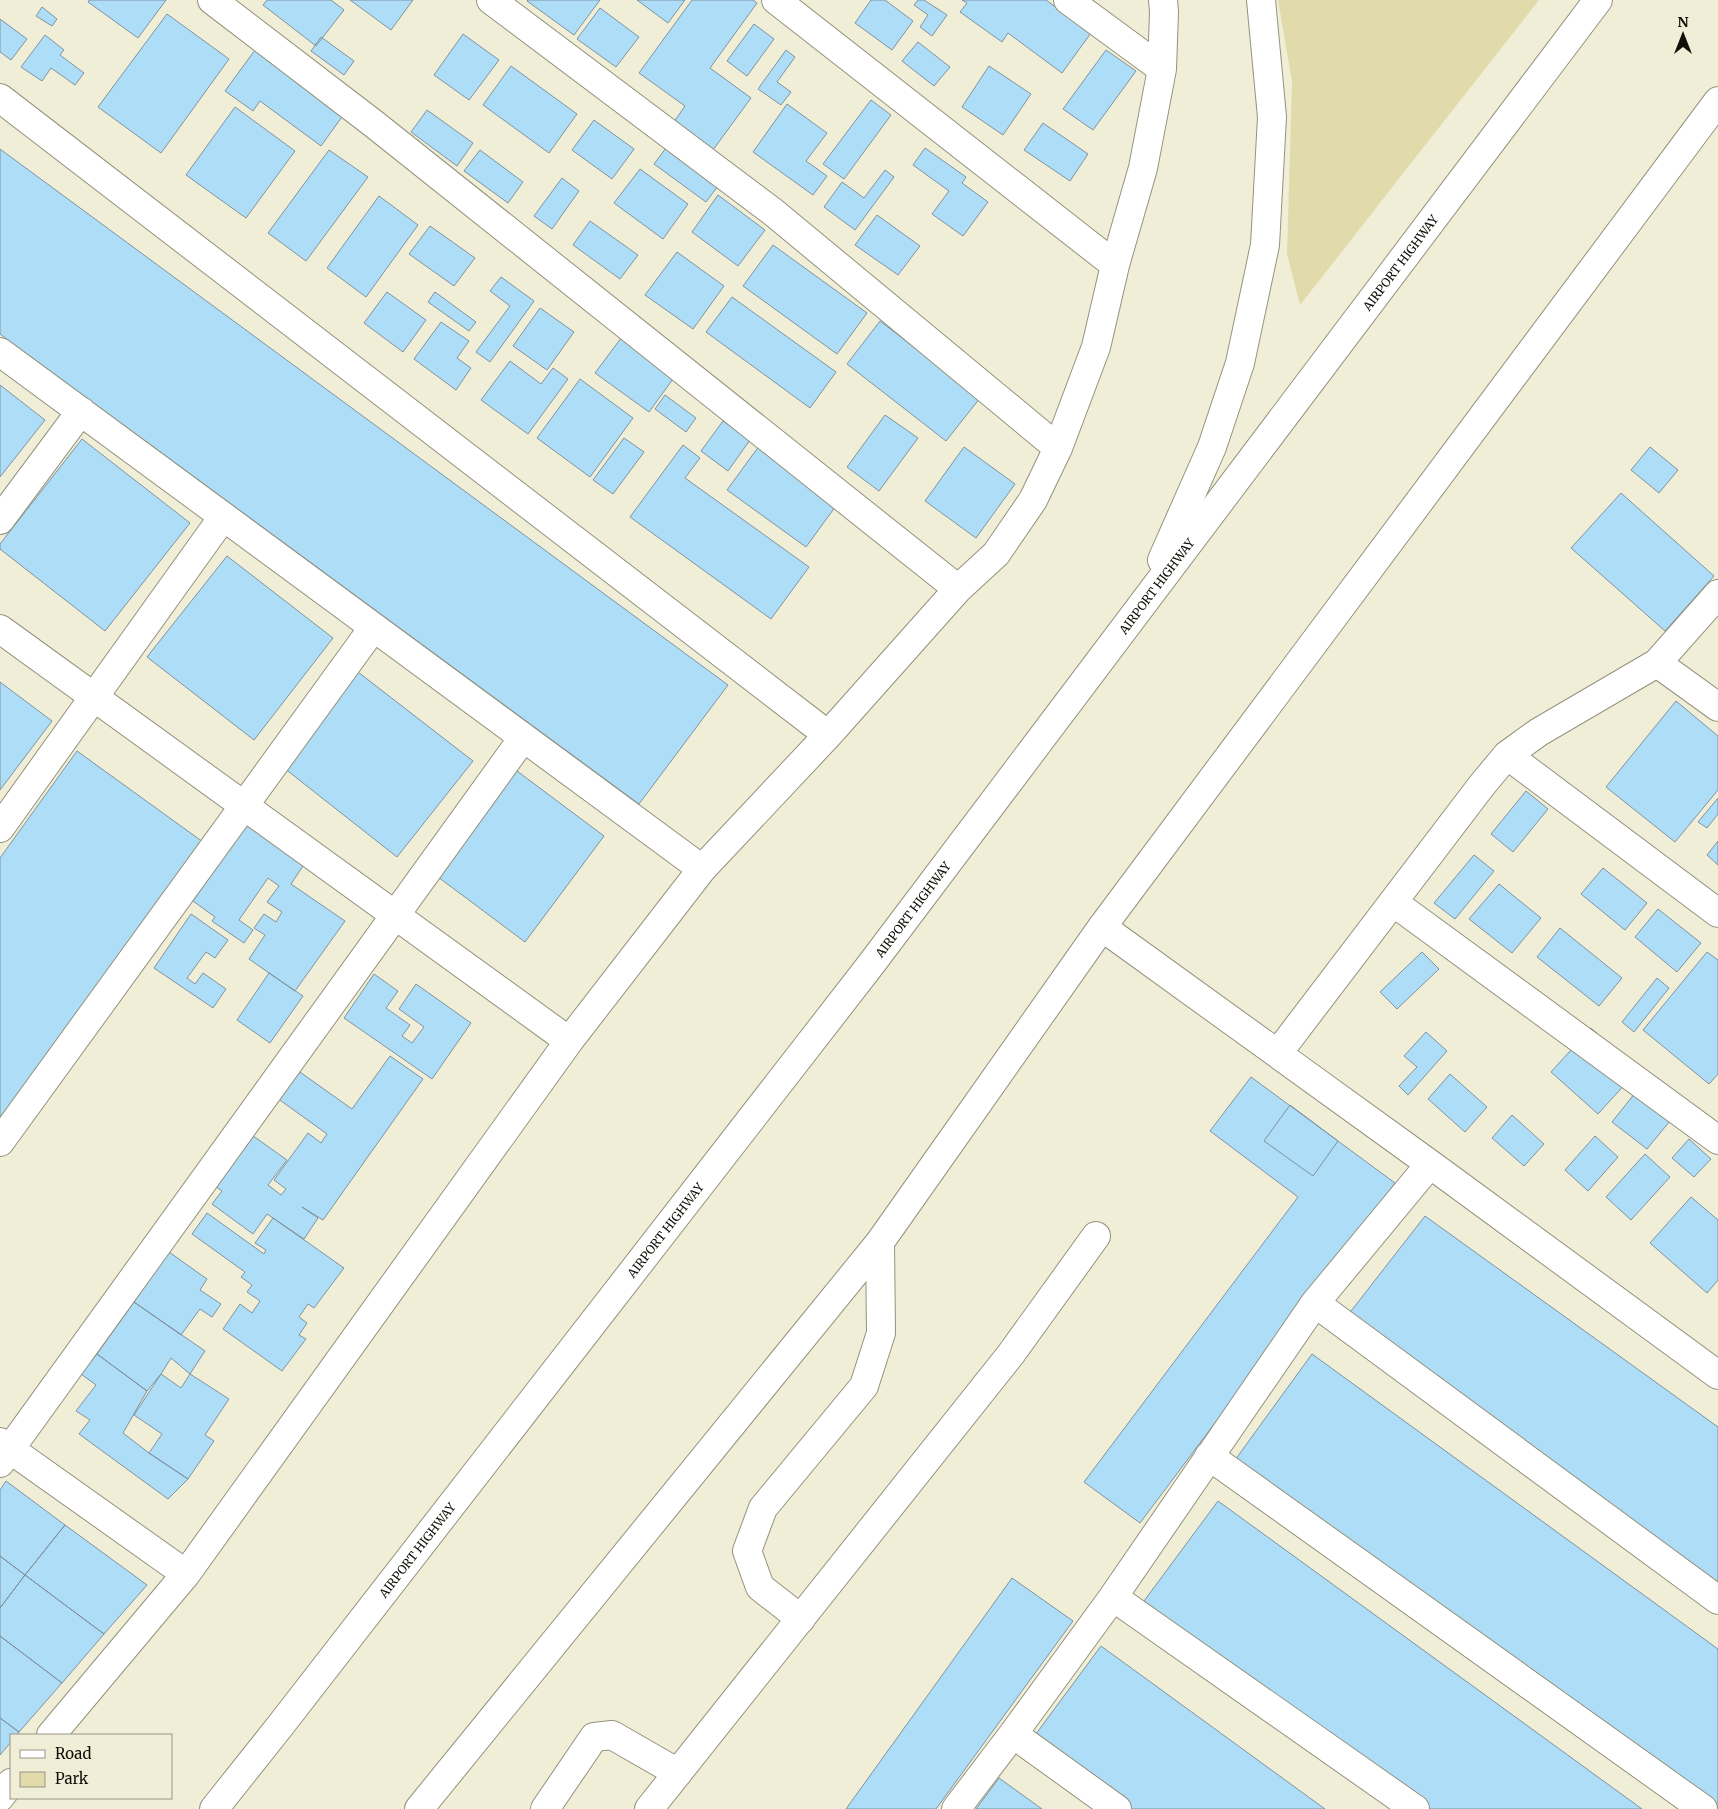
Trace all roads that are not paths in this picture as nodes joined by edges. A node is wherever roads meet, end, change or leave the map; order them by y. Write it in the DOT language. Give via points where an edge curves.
graph roads {
  1 [pos="212,0"];
  2 [pos="491,0"];
  3 [pos="776,0"];
  4 [pos="1068,0"];
  5 [pos="1163,0"];
  6 [pos="1261,0"];
  7 [pos="1598,0"];
  8 [pos="1162,69"];
  9 [pos="0,98"];
  10 [pos="1718,101"];
  11 [pos="1718,120"];
  12 [pos="1685,144"];
  13 [pos="1115,265"];
  14 [pos="0,352"];
  15 [pos="80,411"];
  16 [pos="1058,448"];
  17 [pos="223,517"];
  18 [pos="0,520"];
  19 [pos="958,589"];
  20 [pos="1718,594"];
  21 [pos="1144,602"];
  22 [pos="374,628"];
  23 [pos="0,629"];
  24 [pos="1657,663"];
  25 [pos="94,697"];
  26 [pos="1718,707"];
  27 [pos="828,735"];
  28 [pos="523,738"];
  29 [pos="1507,755"];
  30 [pos="245,806"];
  31 [pos="0,828"];
  32 [pos="702,869"];
  33 [pos="1393,902"];
  34 [pos="1718,913"];
  35 [pos="395,915"];
  36 [pos="1102,927"];
  37 [pos="569,1041"];
  38 [pos="1278,1053"];
  39 [pos="1718,1140"];
  40 [pos="0,1142"];
  41 [pos="1430,1164"];
  42 [pos="1096,1236"];
  43 [pos="880,1242"];
  44 [pos="1315,1303"];
  45 [pos="1718,1375"];
  46 [pos="3,1452"];
  47 [pos="1209,1456"];
  48 [pos="186,1574"];
  49 [pos="1113,1597"];
  50 [pos="1718,1600"];
  51 [pos="801,1619"];
  52 [pos="52,1734"];
  53 [pos="1014,1734"];
  54 [pos="678,1773"];
  55 [pos="10,1784"];
  56 [pos="0,1797"];
  57 [pos="214,1809"];
  58 [pos="419,1809"];
  59 [pos="545,1809"];
  60 [pos="649,1809"];
  61 [pos="956,1809"];
  62 [pos="1117,1809"];
  63 [pos="1415,1809"];
  64 [pos="1703,1809"];
  1 -- 19 [label="main road" via="374,124"];
  2 -- 16 [label="main road" via="773,212"];
  3 -- 13 [label="main road"];
  4 -- 8 [label="main road"];
  5 -- 8 [label="main road"];
  6 -- 21 [label="main road" via="1272,117 1265,244 1240,363 1215,438"];
  7 -- 21 [label="main road, AIRPORT HIGHWAY"];
  8 -- 13 [label="main road" via="1143,168"];
  9 -- 27 [label="main road"];
  10 -- 12 [label="main road"];
  11 -- 12 [label="main road"];
  12 -- 36 [label="main road"];
  13 -- 16 [label="main road" via="1096,347"];
  14 -- 15 [label="main road"];
  15 -- 17 [label="main road"];
  15 -- 18 [label="main road"];
  16 -- 19 [label="main road" via="1033,500 996,554"];
  17 -- 22 [label="main road"];
  17 -- 25 [label="main road"];
  19 -- 27 [label="main road"];
  20 -- 24 [label="main road"];
  21 -- 57 [label="main road, AIRPORT HIGHWAY" via="863,975"];
  22 -- 28 [label="main road"];
  22 -- 30 [label="main road"];
  23 -- 25 [label="main road"];
  24 -- 26 [label="main road"];
  24 -- 29 [label="main road" via="1539,732"];
  25 -- 30 [label="main road"];
  25 -- 31 [label="main road"];
  27 -- 32 [label="main road"];
  28 -- 32 [label="main road"];
  28 -- 35 [label="main road"];
  29 -- 33 [label="main road"];
  29 -- 34 [label="main road"];
  30 -- 35 [label="main road"];
  30 -- 40 [label="main road"];
  32 -- 37 [label="main road"];
  33 -- 38 [label="main road"];
  33 -- 39 [label="main road"];
  35 -- 37 [label="main road"];
  35 -- 46 [label="main road"];
  36 -- 38 [label="main road"];
  36 -- 43 [label="main road"];
  37 -- 48 [label="main road"];
  38 -- 41 [label="main road"];
  41 -- 44 [label="main road"];
  41 -- 45 [label="main road"];
  42 -- 51 [label="main road" via="1011,1354"];
  43 -- 51 [label="main road" via="881,1333 864,1386 763,1508 746,1551 760,1587"];
  43 -- 58 [label="main road"];
  44 -- 47 [label="main road"];
  44 -- 50 [label="main road"];
  46 -- 48 [label="main road"];
  47 -- 49 [label="main road"];
  47 -- 64 [label="main road"];
  48 -- 52 [label="main road"];
  49 -- 53 [label="main road"];
  49 -- 63 [label="main road"];
  51 -- 54 [label="main road"];
  53 -- 61 [label="main road"];
  53 -- 62 [label="main road"];
  54 -- 59 [label="main road" via="612,1735 594,1737"];
  54 -- 60 [label="main road"];
  55 -- 56 [label="main road"];
}
